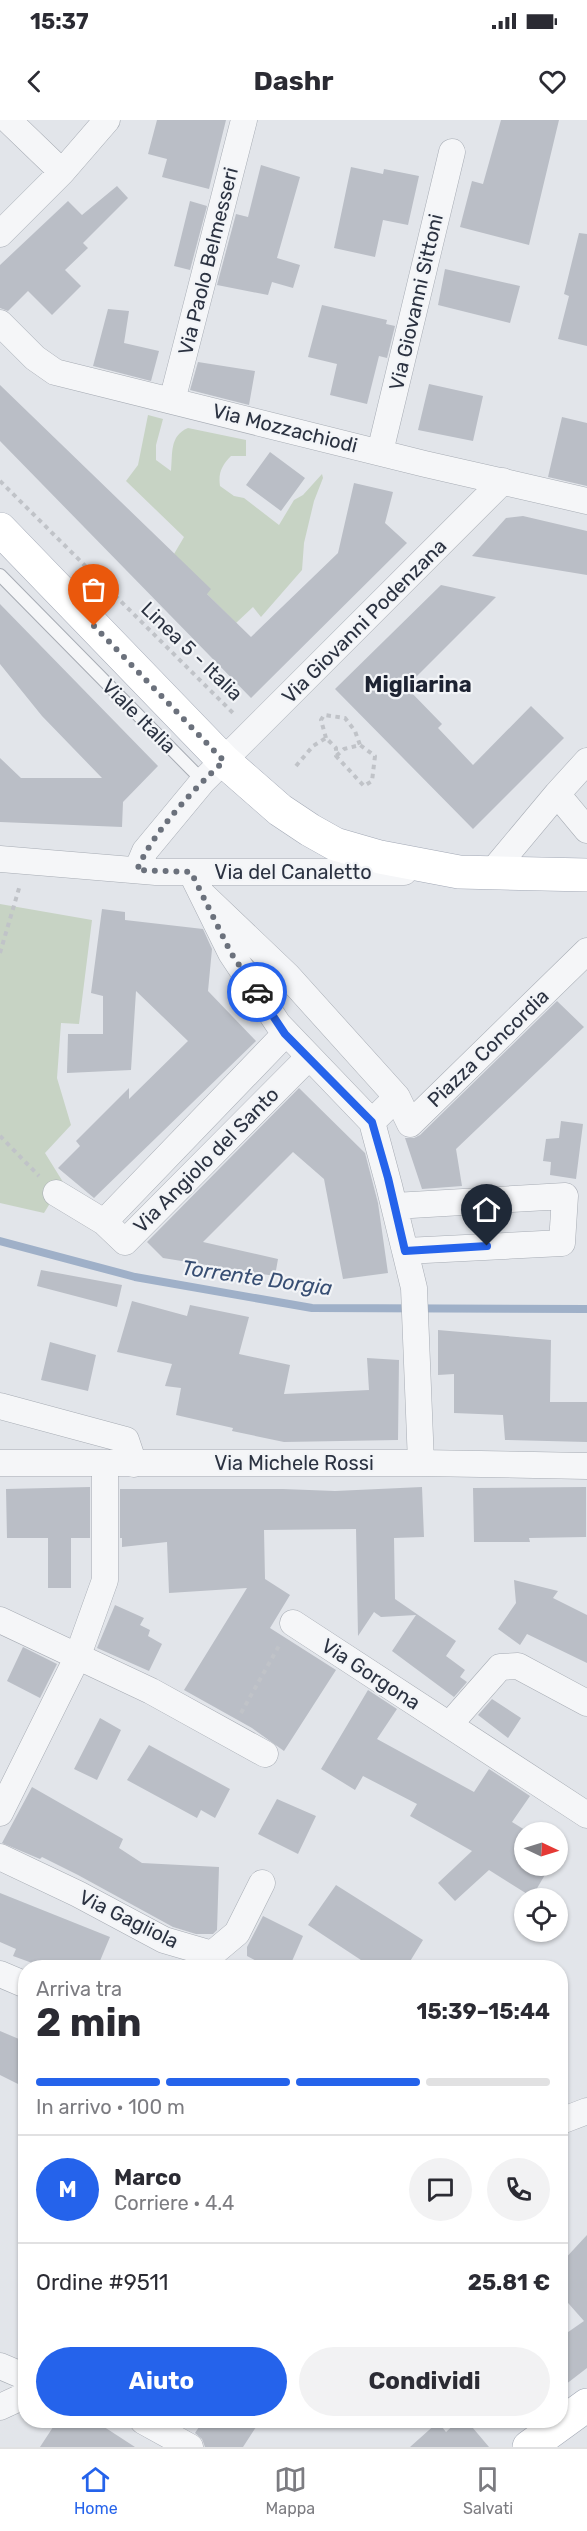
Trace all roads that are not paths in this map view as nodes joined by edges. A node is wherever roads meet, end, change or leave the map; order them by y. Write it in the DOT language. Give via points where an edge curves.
graph roads {
  1 [pos="8,120"];
  2 [pos="107,120"];
  3 [pos="244,120"];
  4 [pos="452,152"];
  5 [pos="62,172"];
  6 [pos="0,234"];
  7 [pos="0,322"];
  8 [pos="172,401"];
  9 [pos="380,452"];
  10 [pos="503,481"];
  11 [pos="587,501"];
  12 [pos="0,529"];
  13 [pos="0,575"];
  14 [pos="587,761"];
  15 [pos="213,771"];
  16 [pos="557,794"];
  17 [pos="587,830"];
  18 [pos="0,859"];
  19 [pos="137,870"];
  20 [pos="191,872"];
  21 [pos="459,872"];
  22 [pos="491,873"];
  23 [pos="587,875"];
  24 [pos="202,894"];
  25 [pos="587,951"];
  26 [pos="285,1034"];
  27 [pos="308,1058"];
  28 [pos="397,1097"];
  29 [pos="372,1122"];
  30 [pos="56,1193"];
  31 [pos="394,1206"];
  32 [pos="105,1222"];
  33 [pos="405,1251"];
  34 [pos="0,1406"];
  35 [pos="0,1463"];
  36 [pos="421,1463"];
  37 [pos="105,1464"];
  38 [pos="134,1464"];
  39 [pos="587,1466"];
  40 [pos="0,1620"];
  41 [pos="293,1623"];
  42 [pos="77,1658"];
  43 [pos="587,1703"];
  44 [pos="448,1725"];
  45 [pos="265,1754"];
  46 [pos="0,1813"];
  47 [pos="587,1815"];
  48 [pos="0,1857"];
  49 [pos="262,1883"];
  50 [pos="0,1974"];
  51 [pos="18,1982"];
  52 [pos="587,2111"];
  53 [pos="568,2118"];
  54 [pos="18,2399"];
  55 [pos="587,2405"];
  56 [pos="0,2407"];
  57 [pos="568,2419"];
  58 [pos="156,2428"];
  59 [pos="555,2428"];
  60 [pos="190,2447"];
  61 [pos="528,2447"];
  1 -- 5 [label="street"];
  2 -- 5 [label="street"];
  3 -- 8 [label="street, Via Paolo Belmesseri"];
  4 -- 9 [label="street, Via Giovanni Sittoni"];
  5 -- 6 [label="street"];
  7 -- 8 [label="street, Via Mozzachiodi" via="35,358 55,372"];
  8 -- 9 [label="street, Via Mozzachiodi"];
  9 -- 10 [label="street, Via Mozzachiodi"];
  10 -- 11 [label="street, Via Mozzachiodi"];
  10 -- 15 [label="street, Via Giovanni Podenzana"];
  12 -- 15 [label="main road, Viale Italia"];
  13 -- 15 [label="lane, Viale Italia"];
  14 -- 16 [label="street"];
  15 -- 19 [label="street, Via Giovanni Podenzana" via="145,851"];
  15 -- 21 [label="main road, Viale Italia" via="251,783 280,810 335,844"];
  16 -- 17 [label="street"];
  16 -- 22 [label="street"];
  18 -- 19 [label="street, Via del Canaletto"];
  19 -- 20 [label="street, Via del Canaletto"];
  20 -- 21 [label="street, Via del Canaletto"];
  20 -- 24 [label="street, Piazza Concordia"];
  21 -- 22 [label="main road, Via del Canaletto"];
  22 -- 23 [label="main road, Via del Canaletto"];
  24 -- 26 [label="street, Piazza Concordia" via="231,953"];
  24 -- 28 [label="street, Piazza Concordia" via="288,976"];
  25 -- 28 [label="street, Piazza Concordia" via="410,1124"];
  26 -- 27 [label="street, Piazza Concordia"];
  26 -- 32 [label="street, Via Angiolo del Santo"];
  27 -- 29 [label="street, Piazza Concordia"];
  27 -- 32 [label="street, Via Angiolo del Santo" via="125,1242"];
  28 -- 29 [label="street, Piazza Concordia"];
  29 -- 31 [label="street"];
  30 -- 32 [label="street, Via Angiolo del Santo"];
  31 -- 33 [label="street"];
  31 -- 33 [label="street" via="565,1196 562,1243"];
  33 -- 36 [label="street" via="414,1288"];
  34 -- 38 [label="street" via="126,1440"];
  35 -- 37 [label="street, Via Michele Rossi"];
  36 -- 38 [label="street, Via Michele Rossi"];
  36 -- 39 [label="street, Via Michele Rossi"];
  37 -- 38 [label="street, Via Michele Rossi"];
  37 -- 42 [label="street" via="105,1580"];
  40 -- 42 [label="street"];
  41 -- 44 [label="street, Via Gorgona"];
  42 -- 45 [label="street" via="151,1691"];
  42 -- 46 [label="street"];
  43 -- 44 [label="street" via="518,1666 500,1667"];
  44 -- 47 [label="street, Via Gorgona"];
  48 -- 49 [label="street, Via Gagliola" via="164,1940 212,1954 237,1933"];
  50 -- 51 [label="street"];
  52 -- 53 [label="street"];
  54 -- 56 [label="street"];
  55 -- 57 [label="main road"];
  58 -- 60 [label="street"];
  59 -- 61 [label="main road"];
}
